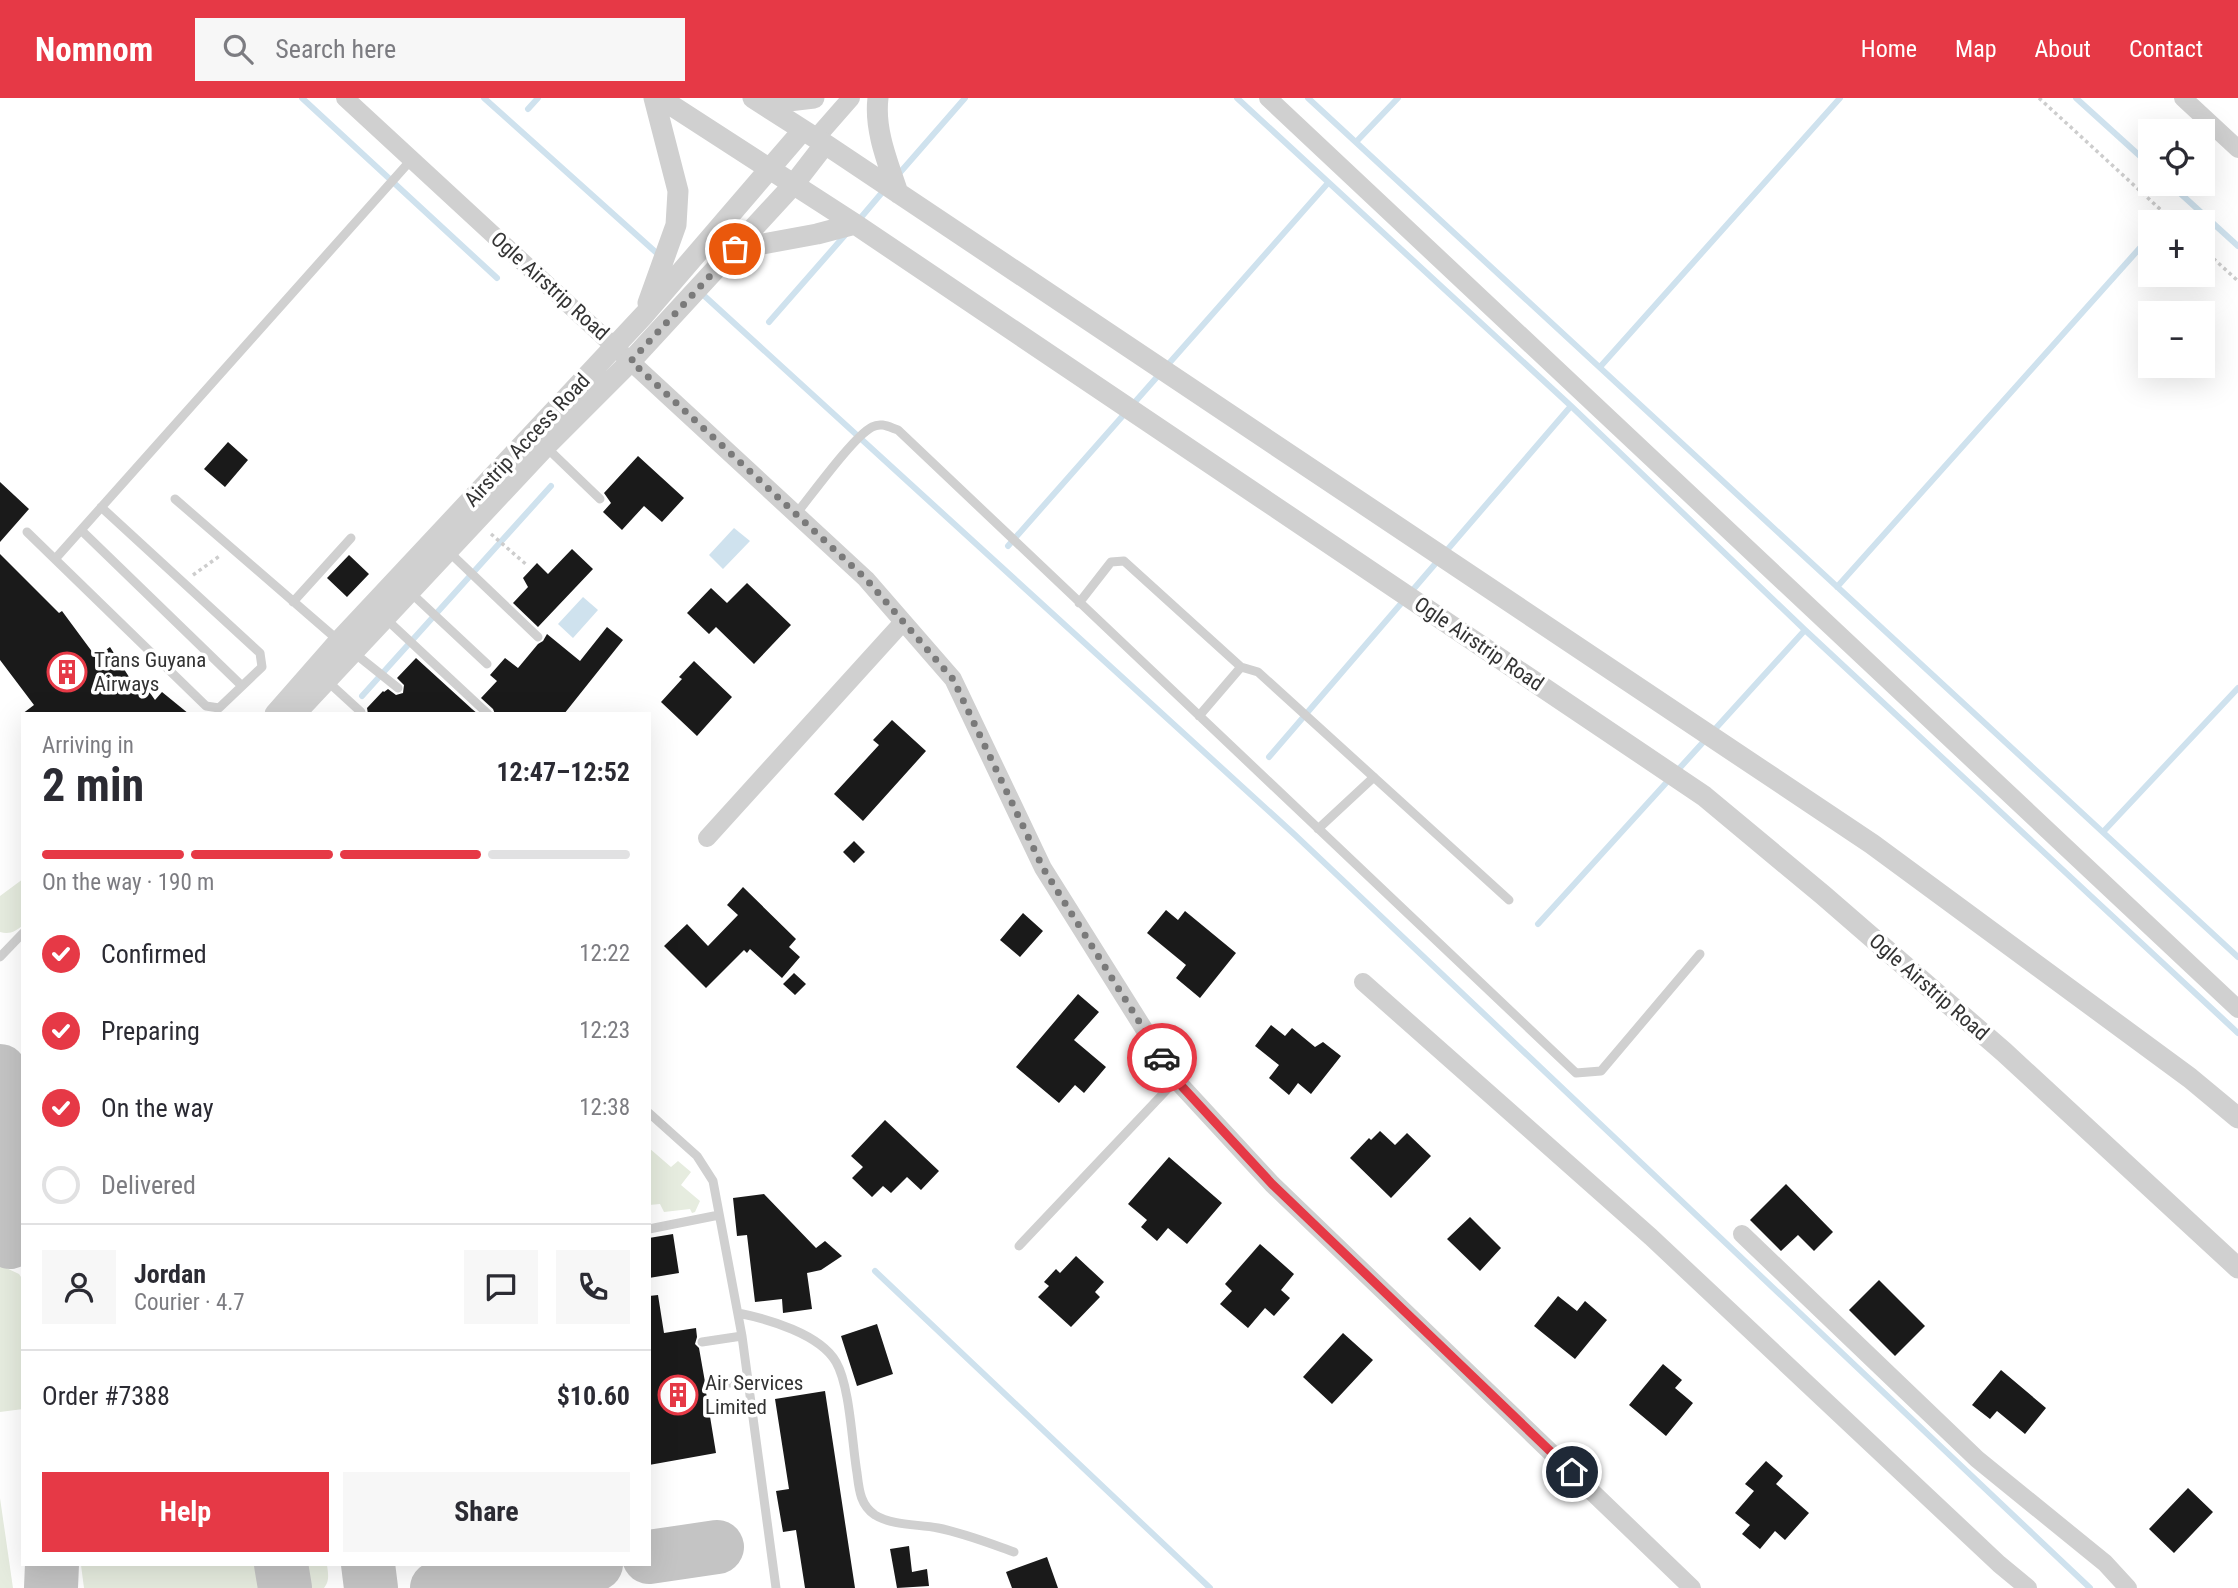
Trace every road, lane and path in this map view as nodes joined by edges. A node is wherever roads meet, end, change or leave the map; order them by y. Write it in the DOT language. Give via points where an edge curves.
graph roads {
  1 [pos="345,98"];
  2 [pos="654,98"];
  3 [pos="660,98"];
  4 [pos="814,98"];
  5 [pos="851,98"];
  6 [pos="878,98"];
  7 [pos="1268,98"];
  8 [pos="2039,98"];
  9 [pos="2183,98"];
  10 [pos="758,101"];
  11 [pos="815,137"];
  12 [pos="2238,149"];
  13 [pos="411,160"];
  14 [pos="769,168"];
  15 [pos="794,184"];
  16 [pos="898,193"];
  17 [pos="2161,210"];
  18 [pos="855,224"];
  19 [pos="735,249"];
  20 [pos="2215,260"];
  21 [pos="2238,281"];
  22 [pos="644,315"];
  23 [pos="614,345"];
  24 [pos="631,361"];
  25 [pos="546,446"];
  26 [pos="175,499"];
  27 [pos="600,499"];
  28 [pos="101,507"];
  29 [pos="796,514"];
  30 [pos="81,530"];
  31 [pos="488,531"];
  32 [pos="27,532"];
  33 [pos="351,538"];
  34 [pos="453,556"];
  35 [pos="56,558"];
  36 [pos="528,566"];
  37 [pos="415,597"];
  38 [pos="293,602"];
  39 [pos="1079,603"];
  40 [pos="902,622"];
  41 [pos="391,623"];
  42 [pos="538,637"];
  43 [pos="346,646"];
  44 [pos="487,664"];
  45 [pos="1241,667"];
  46 [pos="242,686"];
  47 [pos="320,687"];
  48 [pos="398,688"];
  49 [pos="358,709"];
  50 [pos="278,712"];
  51 [pos="297,712"];
  52 [pos="486,712"];
  53 [pos="1199,716"];
  54 [pos="1374,777"];
  55 [pos="1318,830"];
  56 [pos="707,838"];
  57 [pos="1509,900"];
  58 [pos="21,935"];
  59 [pos="1700,954"];
  60 [pos="0,957"];
  61 [pos="1363,982"];
  62 [pos="2238,1009"];
  63 [pos="1176,1080"];
  64 [pos="651,1115"];
  65 [pos="2238,1118"];
  66 [pos="719,1215"];
  67 [pos="651,1229"];
  68 [pos="1742,1234"];
  69 [pos="1019,1246"];
  70 [pos="2238,1268"];
  71 [pos="738,1313"];
  72 [pos="742,1336"];
  73 [pos="702,1342"];
  74 [pos="748,1380"];
  75 [pos="710,1386"];
  76 [pos="1014,1552"];
  77 [pos="776,1588"];
  78 [pos="1692,1588"];
  79 [pos="2028,1588"];
  80 [pos="2128,1588"];
  1 -- 13 [label="street, Ogle Airstrip Road"];
  2 -- 22 [label="street" via="678,191 676,225"];
  3 -- 14 [label="street, Ogle Airstrip Road"];
  4 -- 10 [label="street"];
  5 -- 11 [label="street"];
  6 -- 16 [label="street" via="876,114"];
  7 -- 62 [label="street"];
  8 -- 17 [label="path"];
  9 -- 12 [label="street"];
  10 -- 11 [label="street"];
  11 -- 14 [label="street, Airstrip Access Road"];
  11 -- 15 [label="street, Airstrip Access Road"];
  11 -- 16 [label="street"];
  13 -- 23 [label="street, Ogle Airstrip Road"];
  13 -- 28 [label="lane"];
  14 -- 15 [label="street, Ogle Airstrip Road"];
  14 -- 22 [label="street, Airstrip Access Road"];
  15 -- 18 [label="street, Ogle Airstrip Road"];
  15 -- 19 [label="street, Airstrip Access Road"];
  16 -- 65 [label="street" via="1872,844"];
  18 -- 19 [label="street"];
  18 -- 70 [label="street, Ogle Airstrip Road" via="1704,796 2004,1052"];
  19 -- 24 [label="street, Airstrip Access Road"];
  20 -- 21 [label="path"];
  22 -- 23 [label="street, Airstrip Access Road"];
  23 -- 24 [label="street, Ogle Airstrip Road"];
  23 -- 43 [label="street, Airstrip Access Road" via="374,607"];
  24 -- 25 [label="street, Airstrip Access Road"];
  24 -- 29 [label="street, Ogle Airstrip Road"];
  25 -- 27 [label="lane"];
  25 -- 34 [label="street, Airstrip Access Road"];
  26 -- 38 [label="lane"];
  28 -- 30 [label="lane"];
  28 -- 46 [label="lane" via="260,653 262,667"];
  29 -- 39 [label="lane" via="871,427 883,425 898,430"];
  29 -- 40 [label="street, Ogle Airstrip Road" via="866,579"];
  30 -- 35 [label="lane"];
  30 -- 46 [label="lane"];
  31 -- 36 [label="path"];
  32 -- 35 [label="lane"];
  33 -- 38 [label="lane"];
  34 -- 37 [label="street, Airstrip Access Road"];
  34 -- 42 [label="lane"];
  35 -- 46 [label="lane" via="206,706 219,708"];
  37 -- 41 [label="street, Airstrip Access Road"];
  37 -- 44 [label="lane"];
  38 -- 43 [label="lane"];
  39 -- 45 [label="lane" via="1111,562 1124,561"];
  39 -- 53 [label="lane"];
  40 -- 56 [label="street"];
  40 -- 63 [label="street, Ogle Airstrip Road" via="953,679 1043,868"];
  41 -- 43 [label="street, Airstrip Access Road"];
  41 -- 52 [label="lane"];
  43 -- 47 [label="street, Airstrip Access Road"];
  43 -- 48 [label="lane"];
  45 -- 53 [label="lane"];
  45 -- 54 [label="lane" via="1258,672"];
  47 -- 49 [label="lane"];
  47 -- 50 [label="street, Airstrip Access Road"];
  47 -- 51 [label="street, Airstrip Access Road"];
  53 -- 55 [label="lane"];
  54 -- 55 [label="lane"];
  54 -- 57 [label="lane"];
  55 -- 59 [label="lane" via="1576,1073 1601,1071"];
  58 -- 60 [label="lane"];
  61 -- 79 [label="street" via="1651,1237"];
  63 -- 69 [label="lane"];
  63 -- 78 [label="street, Ogle Airstrip Road" via="1272,1184"];
  64 -- 66 [label="lane" via="697,1156 713,1181"];
  66 -- 67 [label="lane"];
  66 -- 71 [label="lane"];
  68 -- 80 [label="street" via="1977,1459 2105,1563"];
  71 -- 72 [label="lane"];
  71 -- 76 [label="lane" via="810,1338 836,1362 861,1499 875,1514 897,1523 956,1532"];
  72 -- 73 [label="lane"];
  72 -- 74 [label="lane"];
  74 -- 75 [label="lane"];
  74 -- 77 [label="lane"];
}
